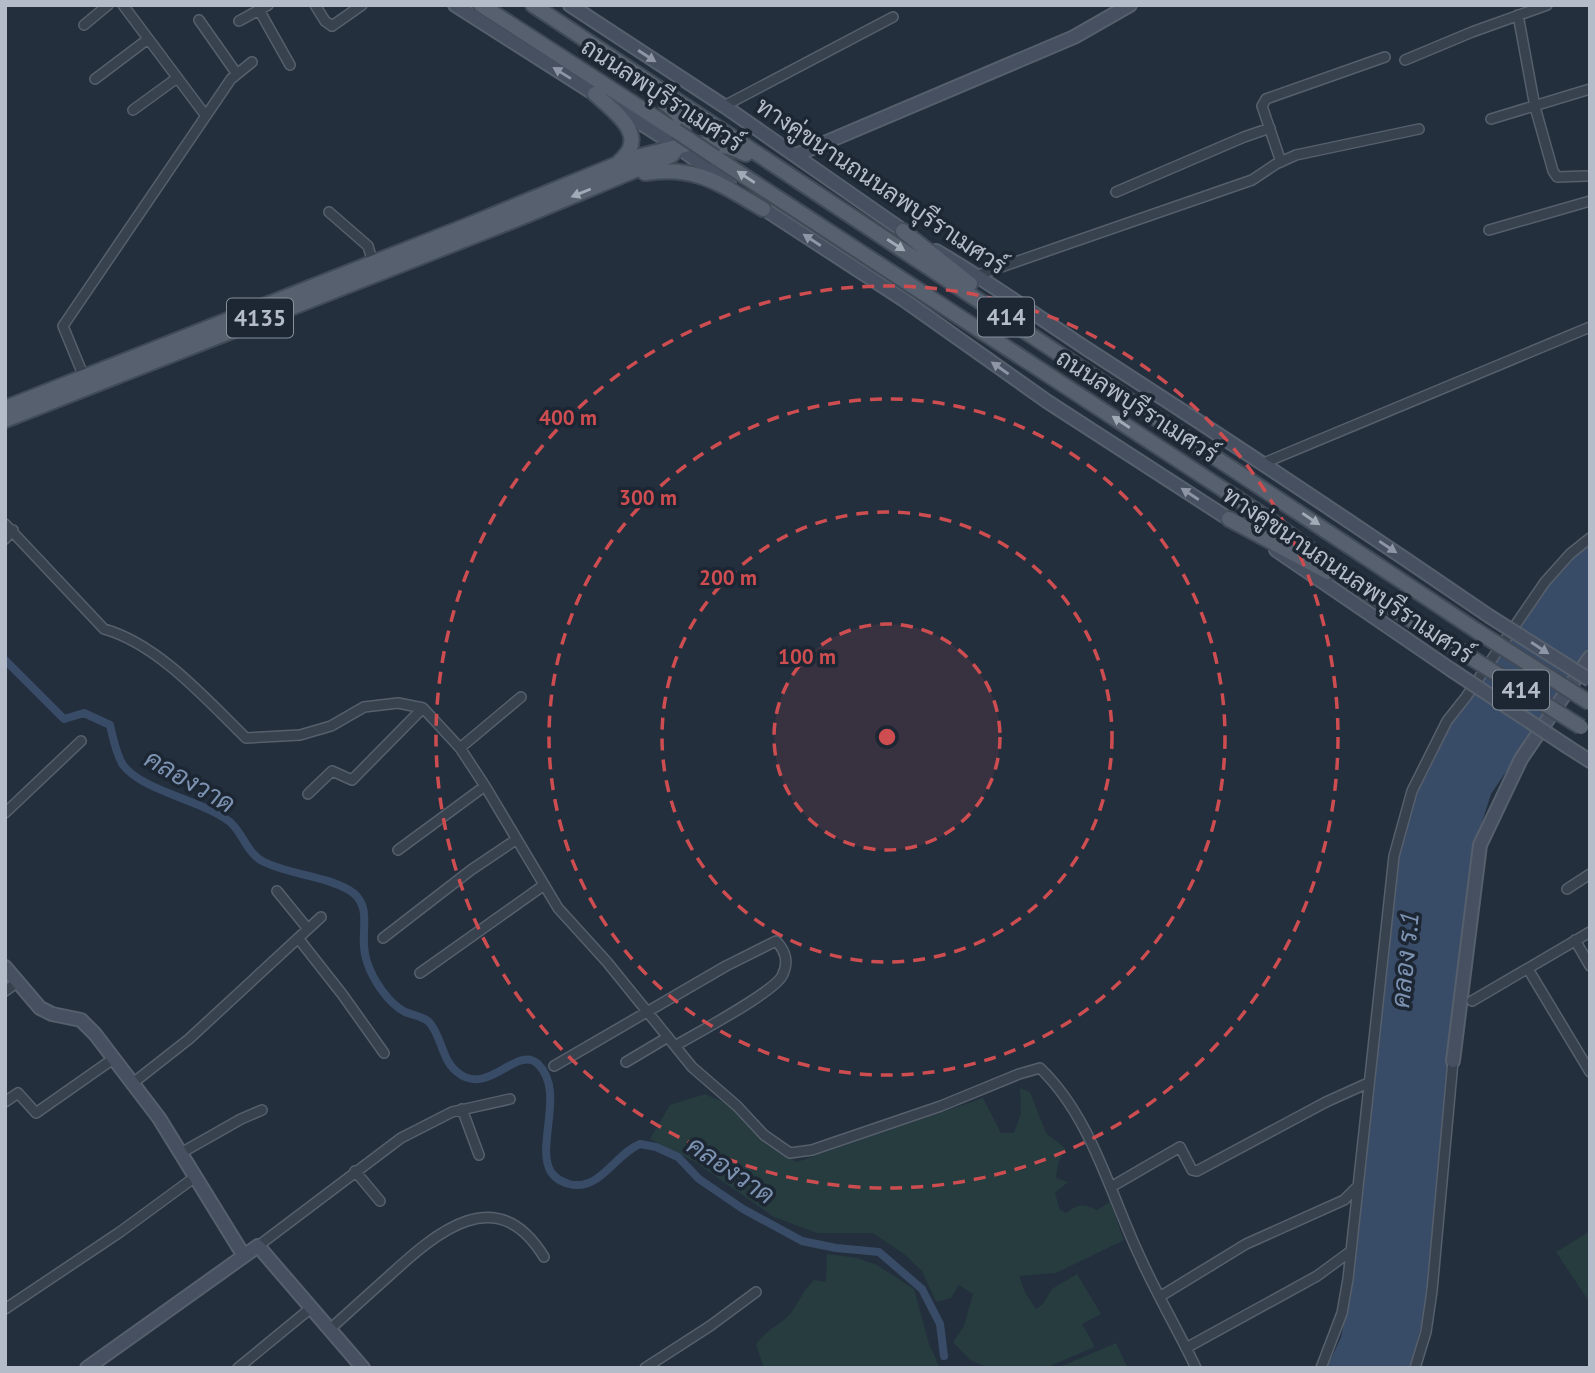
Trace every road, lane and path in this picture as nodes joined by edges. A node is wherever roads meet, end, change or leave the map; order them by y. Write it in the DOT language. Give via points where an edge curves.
graph roads {
  1 [pos="108,5"];
  2 [pos="123,5"];
  3 [pos="316,5"];
  4 [pos="362,5"];
  5 [pos="454,5"];
  6 [pos="481,5"];
  7 [pos="533,5"];
  8 [pos="570,5"];
  9 [pos="1130,5"];
  10 [pos="1547,5"];
  11 [pos="263,8"];
  12 [pos="1521,11"];
  13 [pos="893,17"];
  14 [pos="199,20"];
  15 [pos="239,21"];
  16 [pos="84,25"];
  17 [pos="148,38"];
  18 [pos="584,40"];
  19 [pos="1385,57"];
  20 [pos="1405,60"];
  21 [pos="251,62"];
  22 [pos="290,65"];
  23 [pos="237,74"];
  24 [pos="177,78"];
  25 [pos="95,79"];
  26 [pos="1590,89"];
  27 [pos="595,94"];
  28 [pos="724,106"];
  29 [pos="1535,107"];
  30 [pos="133,110"];
  31 [pos="205,116"];
  32 [pos="1491,119"];
  33 [pos="1270,128"];
  34 [pos="1419,129"];
  35 [pos="678,147"];
  36 [pos="796,155"];
  37 [pos="1281,162"];
  38 [pos="776,166"];
  39 [pos="620,170"];
  40 [pos="1588,175"];
  41 [pos="1590,186"];
  42 [pos="1116,192"];
  43 [pos="1590,201"];
  44 [pos="763,209"];
  45 [pos="329,212"];
  46 [pos="1489,230"];
  47 [pos="903,231"];
  48 [pos="373,263"];
  49 [pos="978,275"];
  50 [pos="1590,327"];
  51 [pos="1047,345"];
  52 [pos="84,377"];
  53 [pos="5,408"];
  54 [pos="5,420"];
  55 [pos="1264,463"];
  56 [pos="1283,501"];
  57 [pos="1228,519"];
  58 [pos="1270,520"];
  59 [pos="9,527"];
  60 [pos="1590,538"];
  61 [pos="5,539"];
  62 [pos="1372,595"];
  63 [pos="1590,657"];
  64 [pos="1590,680"];
  65 [pos="521,697"];
  66 [pos="1590,703"];
  67 [pos="423,708"];
  68 [pos="1585,730"];
  69 [pos="81,741"];
  70 [pos="460,748"];
  71 [pos="1590,761"];
  72 [pos="485,786"];
  73 [pos="308,794"];
  74 [pos="5,813"];
  75 [pos="517,839"];
  76 [pos="398,850"];
  77 [pos="1590,874"];
  78 [pos="544,885"];
  79 [pos="1567,889"];
  80 [pos="277,891"];
  81 [pos="321,917"];
  82 [pos="307,929"];
  83 [pos="1590,932"];
  84 [pos="298,938"];
  85 [pos="383,938"];
  86 [pos="1575,940"];
  87 [pos="1590,965"];
  88 [pos="5,967"];
  89 [pos="1528,969"];
  90 [pos="419,973"];
  91 [pos="19,981"];
  92 [pos="5,991"];
  93 [pos="1472,1001"];
  94 [pos="648,1013"];
  95 [pos="668,1037"];
  96 [pos="675,1046"];
  97 [pos="384,1053"];
  98 [pos="113,1059"];
  99 [pos="1453,1060"];
  100 [pos="626,1062"];
  101 [pos="554,1066"];
  102 [pos="1590,1072"];
  103 [pos="133,1083"];
  104 [pos="1368,1083"];
  105 [pos="510,1098"];
  106 [pos="5,1102"];
  107 [pos="463,1109"];
  108 [pos="262,1110"];
  109 [pos="181,1153"];
  110 [pos="479,1155"];
  111 [pos="355,1171"];
  112 [pos="195,1177"];
  113 [pos="1111,1187"];
  114 [pos="1358,1187"];
  115 [pos="380,1201"];
  116 [pos="258,1246"];
  117 [pos="1351,1251"];
  118 [pos="244,1256"];
  119 [pos="544,1257"];
  120 [pos="756,1292"];
  121 [pos="1161,1296"];
  122 [pos="311,1308"];
  123 [pos="5,1309"];
  124 [pos="330,1329"];
  125 [pos="1186,1348"];
  126 [pos="87,1368"];
  127 [pos="238,1368"];
  128 [pos="363,1368"];
  129 [pos="645,1368"];
  130 [pos="1196,1368"];
  131 [pos="1321,1368"];
  132 [pos="1415,1368"];
  1 -- 16 [label="street"];
  2 -- 17 [label="street"];
  3 -- 4 [label="street" via="332,26"];
  27 -- 5 [label="main road, ทางคู่ขนานถนนลพบุรีราเมศวร์ / 414, one-way"];
  58 -- 6 [label="main road, ถนนลพบุรีราเมศวร์ / 414, one-way, bridge"];
  7 -- 18 [label="main road, ถนนลพบุรีราเมศวร์ / 414"];
  8 -- 28 [label="main road, ทางคู่ขนานถนนลพบุรีราเมศวร์ / 414, one-way"];
  9 -- 36 [label="main road" via="1074,37"];
  10 -- 12 [label="street"];
  11 -- 15 [label="street"];
  11 -- 22 [label="street"];
  12 -- 20 [label="street"];
  12 -- 29 [label="street"];
  13 -- 28 [label="street"];
  14 -- 23 [label="street"];
  17 -- 24 [label="street"];
  17 -- 25 [label="street"];
  18 -- 35 [label="main road" via="679,113 683,133"];
  18 -- 38 [label="main road, ถนนลพบุรีราเมศวร์ / 414"];
  19 -- 33 [label="street" via="1266,99 1262,106"];
  21 -- 23 [label="street"];
  23 -- 31 [label="street"];
  24 -- 30 [label="street"];
  24 -- 31 [label="street"];
  26 -- 29 [label="street"];
  27 -- 35 [label="main road, ทางคู่ขนานถนนลพบุรีราเมศวร์ / 414"];
  27 -- 39 [label="main road" via="629,127 633,145"];
  28 -- 36 [label="main road, ทางคู่ขนานถนนลพบุรีราเมศวร์ / 414"];
  29 -- 32 [label="street"];
  29 -- 40 [label="street" via="1557,177"];
  31 -- 52 [label="street" via="63,326"];
  33 -- 37 [label="street"];
  33 -- 42 [label="street"];
  34 -- 37 [label="street"];
  35 -- 38 [label="main road, 4135" via="729,147"];
  35 -- 39 [label="main road, 4135" via="632,158"];
  35 -- 44 [label="main road, ทางคู่ขนานถนนลพบุรีราเมศวร์ / 414"];
  36 -- 47 [label="main road, ทางคู่ขนานถนนลพบุรีราเมศวร์ / 414"];
  37 -- 49 [label="street" via="1252,180"];
  38 -- 51 [label="main road, ถนนลพบุรีราเมศวร์ / 414, one-way"];
  39 -- 44 [label="main road" via="669,169 706,177"];
  39 -- 48 [label="main road, 4135"];
  39 -- 54 [label="main road, 4135, one-way"];
  40 -- 41 [label="street"];
  43 -- 46 [label="street"];
  57 -- 44 [label="main road, ทางคู่ขนานถนนลพบุรีราเมศวร์ / 414, one-way"];
  45 -- 48 [label="street" via="368,246"];
  47 -- 49 [label="main road, ทางคู่ขนานถนนลพบุรีราเมศวร์ / 414"];
  47 -- 51 [label="main road"];
  48 -- 52 [label="main road, 4135"];
  49 -- 55 [label="main road, ทางคู่ขนานถนนลพบุรีราเมศวร์ / 414"];
  50 -- 55 [label="street"];
  51 -- 56 [label="main road, ถนนลพบุรีราเมศวร์ / 414"];
  52 -- 53 [label="main road, 4135"];
  55 -- 64 [label="main road, ทางคู่ขนานถนนลพบุรีราเมศวร์ / 414, one-way, bridge"];
  56 -- 58 [label="main road"];
  56 -- 66 [label="main road, ถนนลพบุรีราเมศวร์ / 414, one-way, bridge"];
  57 -- 62 [label="main road"];
  57 -- 71 [label="main road, ทางคู่ขนานถนนลพบุรีราเมศวร์ / 414, bridge"];
  58 -- 62 [label="main road, ถนนลพบุรีราเมศวร์ / 414"];
  59 -- 61 [label="street"];
  59 -- 67 [label="street" via="104,629 161,659 246,738 300,734 331,726 364,707 398,703"];
  60 -- 104 [label="street" via="1545,582 1447,720 1412,791 1394,856"];
  62 -- 68 [label="main road, ถนนลพบุรีราเมศวร์ / 414, bridge"];
  63 -- 99 [label="main road" via="1521,759 1480,845"];
  65 -- 70 [label="street"];
  67 -- 70 [label="street"];
  67 -- 73 [label="street" via="352,780 332,771"];
  69 -- 74 [label="street"];
  70 -- 72 [label="street"];
  72 -- 75 [label="street"];
  72 -- 76 [label="street"];
  75 -- 78 [label="street"];
  75 -- 85 [label="street"];
  77 -- 79 [label="street"];
  78 -- 90 [label="street"];
  78 -- 94 [label="street" via="558,908"];
  80 -- 82 [label="street"];
  81 -- 82 [label="street"];
  82 -- 84 [label="street"];
  83 -- 86 [label="street"];
  84 -- 97 [label="street"];
  84 -- 103 [label="street" via="189,1039"];
  86 -- 87 [label="street"];
  86 -- 89 [label="street"];
  88 -- 91 [label="main road"];
  89 -- 93 [label="street"];
  89 -- 102 [label="street"];
  91 -- 92 [label="street"];
  91 -- 98 [label="main road" via="40,1008 82,1020"];
  94 -- 95 [label="street"];
  94 -- 96 [label="street" via="776,941 782,947 787,963 780,979"];
  94 -- 101 [label="street"];
  95 -- 96 [label="street"];
  95 -- 100 [label="street"];
  96 -- 113 [label="street" via="764,1135 790,1153 813,1150 1040,1068 1055,1082 1090,1138"];
  98 -- 103 [label="main road"];
  98 -- 106 [label="street" via="36,1113 18,1093"];
  99 -- 132 [label="street" via="1432,1291"];
  103 -- 109 [label="main road"];
  104 -- 113 [label="street" via="1197,1171 1192,1171 1180,1147"];
  104 -- 114 [label="street"];
  105 -- 107 [label="street"];
  107 -- 110 [label="street"];
  107 -- 111 [label="street" via="427,1123"];
  108 -- 109 [label="street"];
  109 -- 112 [label="main road"];
  111 -- 115 [label="street"];
  111 -- 116 [label="street"];
  112 -- 118 [label="main road"];
  112 -- 123 [label="street"];
  113 -- 121 [label="street"];
  114 -- 117 [label="street"];
  114 -- 121 [label="street" via="1344,1200 1246,1244"];
  116 -- 118 [label="main road"];
  116 -- 122 [label="main road"];
  117 -- 125 [label="street" via="1317,1276"];
  117 -- 131 [label="street" via="1342,1313"];
  118 -- 126 [label="main road"];
  119 -- 124 [label="street" via="528,1234 507,1220 490,1218 453,1226 425,1243"];
  120 -- 129 [label="street"];
  121 -- 125 [label="street"];
  122 -- 124 [label="main road"];
  122 -- 127 [label="street"];
  124 -- 128 [label="main road"];
  125 -- 130 [label="street"];
}
